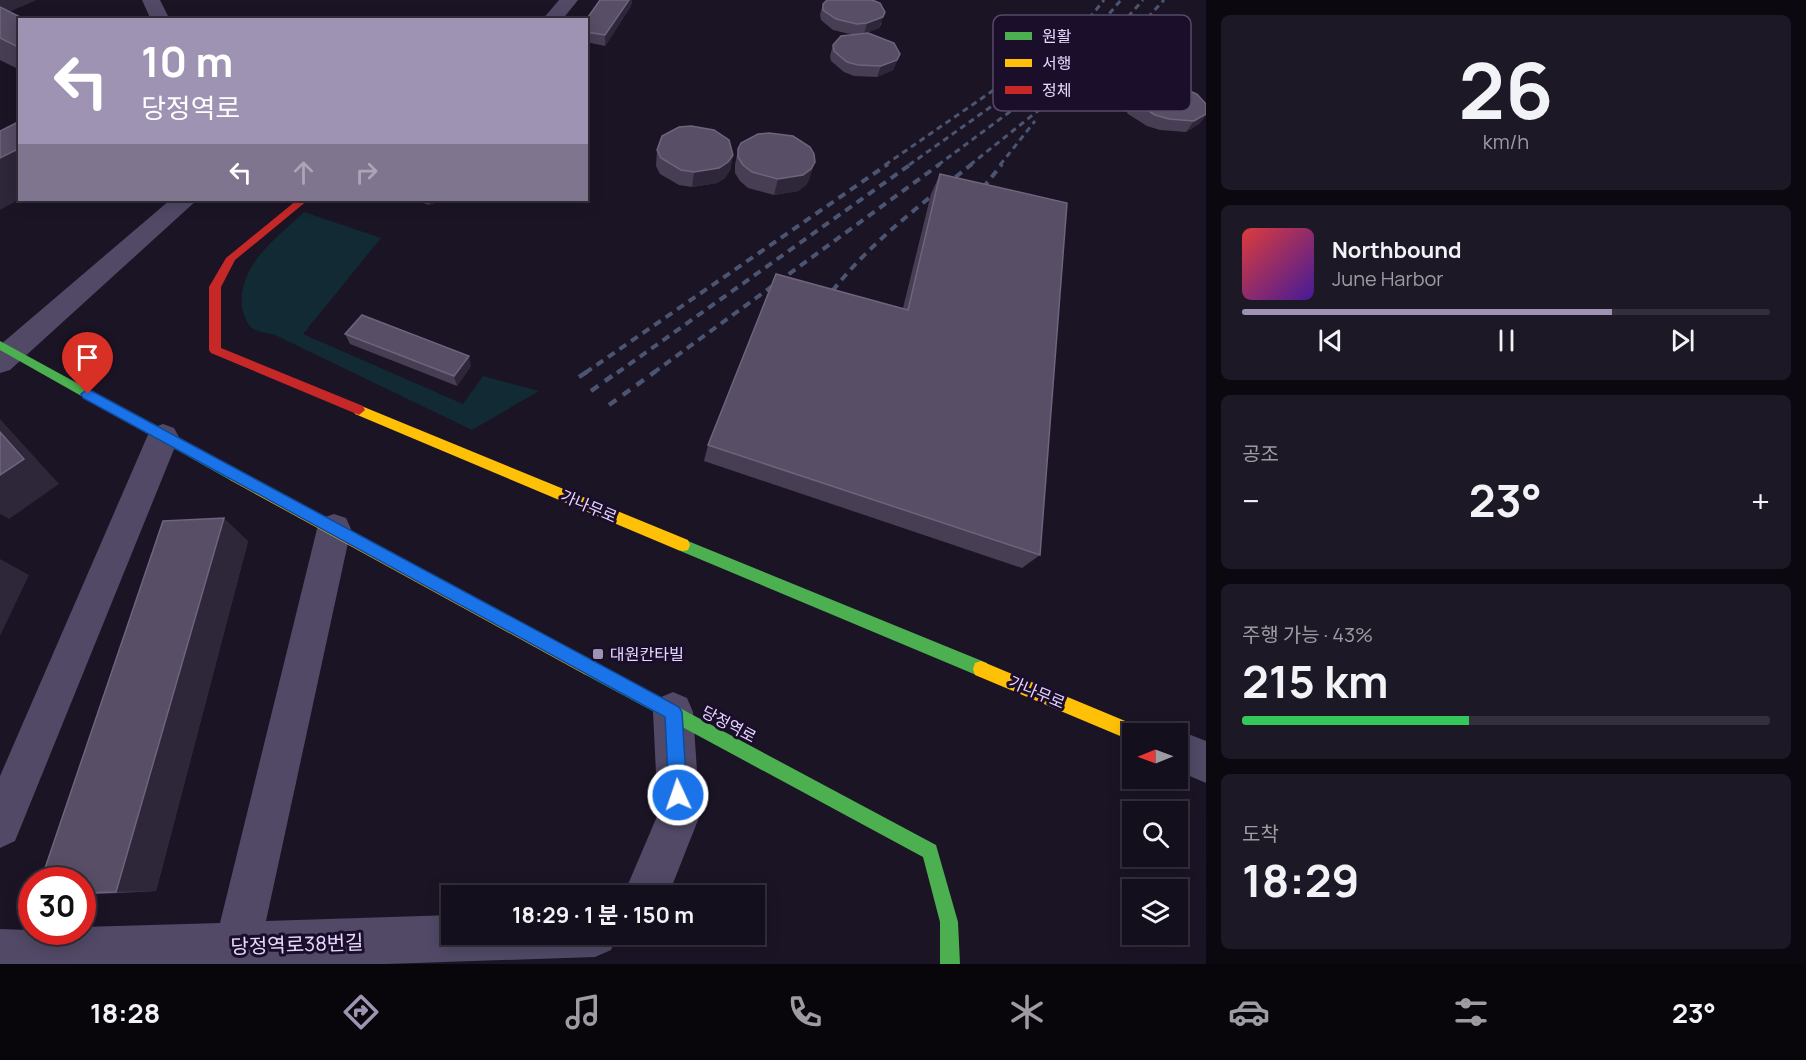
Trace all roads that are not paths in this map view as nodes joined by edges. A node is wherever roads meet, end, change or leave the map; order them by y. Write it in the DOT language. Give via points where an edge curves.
graph roads {
  1 [pos="151,0"];
  2 [pos="569,0"];
  3 [pos="160,18"];
  4 [pos="553,18"];
  5 [pos="184,201"];
  6 [pos="302,201"];
  7 [pos="4,353"];
  8 [pos="163,437"];
  9 [pos="334,529"];
  10 [pos="674,712"];
  11 [pos="1122,728"];
  12 [pos="1188,755"];
  13 [pos="1206,762"];
  14 [pos="0,826"];
  15 [pos="650,885"];
  16 [pos="441,943"];
  17 [pos="0,953"];
  18 [pos="235,955"];
  19 [pos="950,964"];
  1 -- 3 [label="street"];
  2 -- 4 [label="street"];
  5 -- 7 [label="street"];
  6 -- 11 [label="street, 가나무로" via="231,258 215,287 215,350"];
  7 -- 8 [label="street, 당정역로"];
  8 -- 9 [label="street, 당정역로"];
  8 -- 14 [label="street"];
  9 -- 10 [label="street, 당정역로"];
  9 -- 18 [label="street"];
  10 -- 15 [label="street" via="679,815"];
  10 -- 19 [label="street, 당정역로" via="930,851 949,922"];
  12 -- 13 [label="street"];
  16 -- 18 [label="street, 당정역로38번길"];
  17 -- 18 [label="street, 당정역로38번길"];
}
